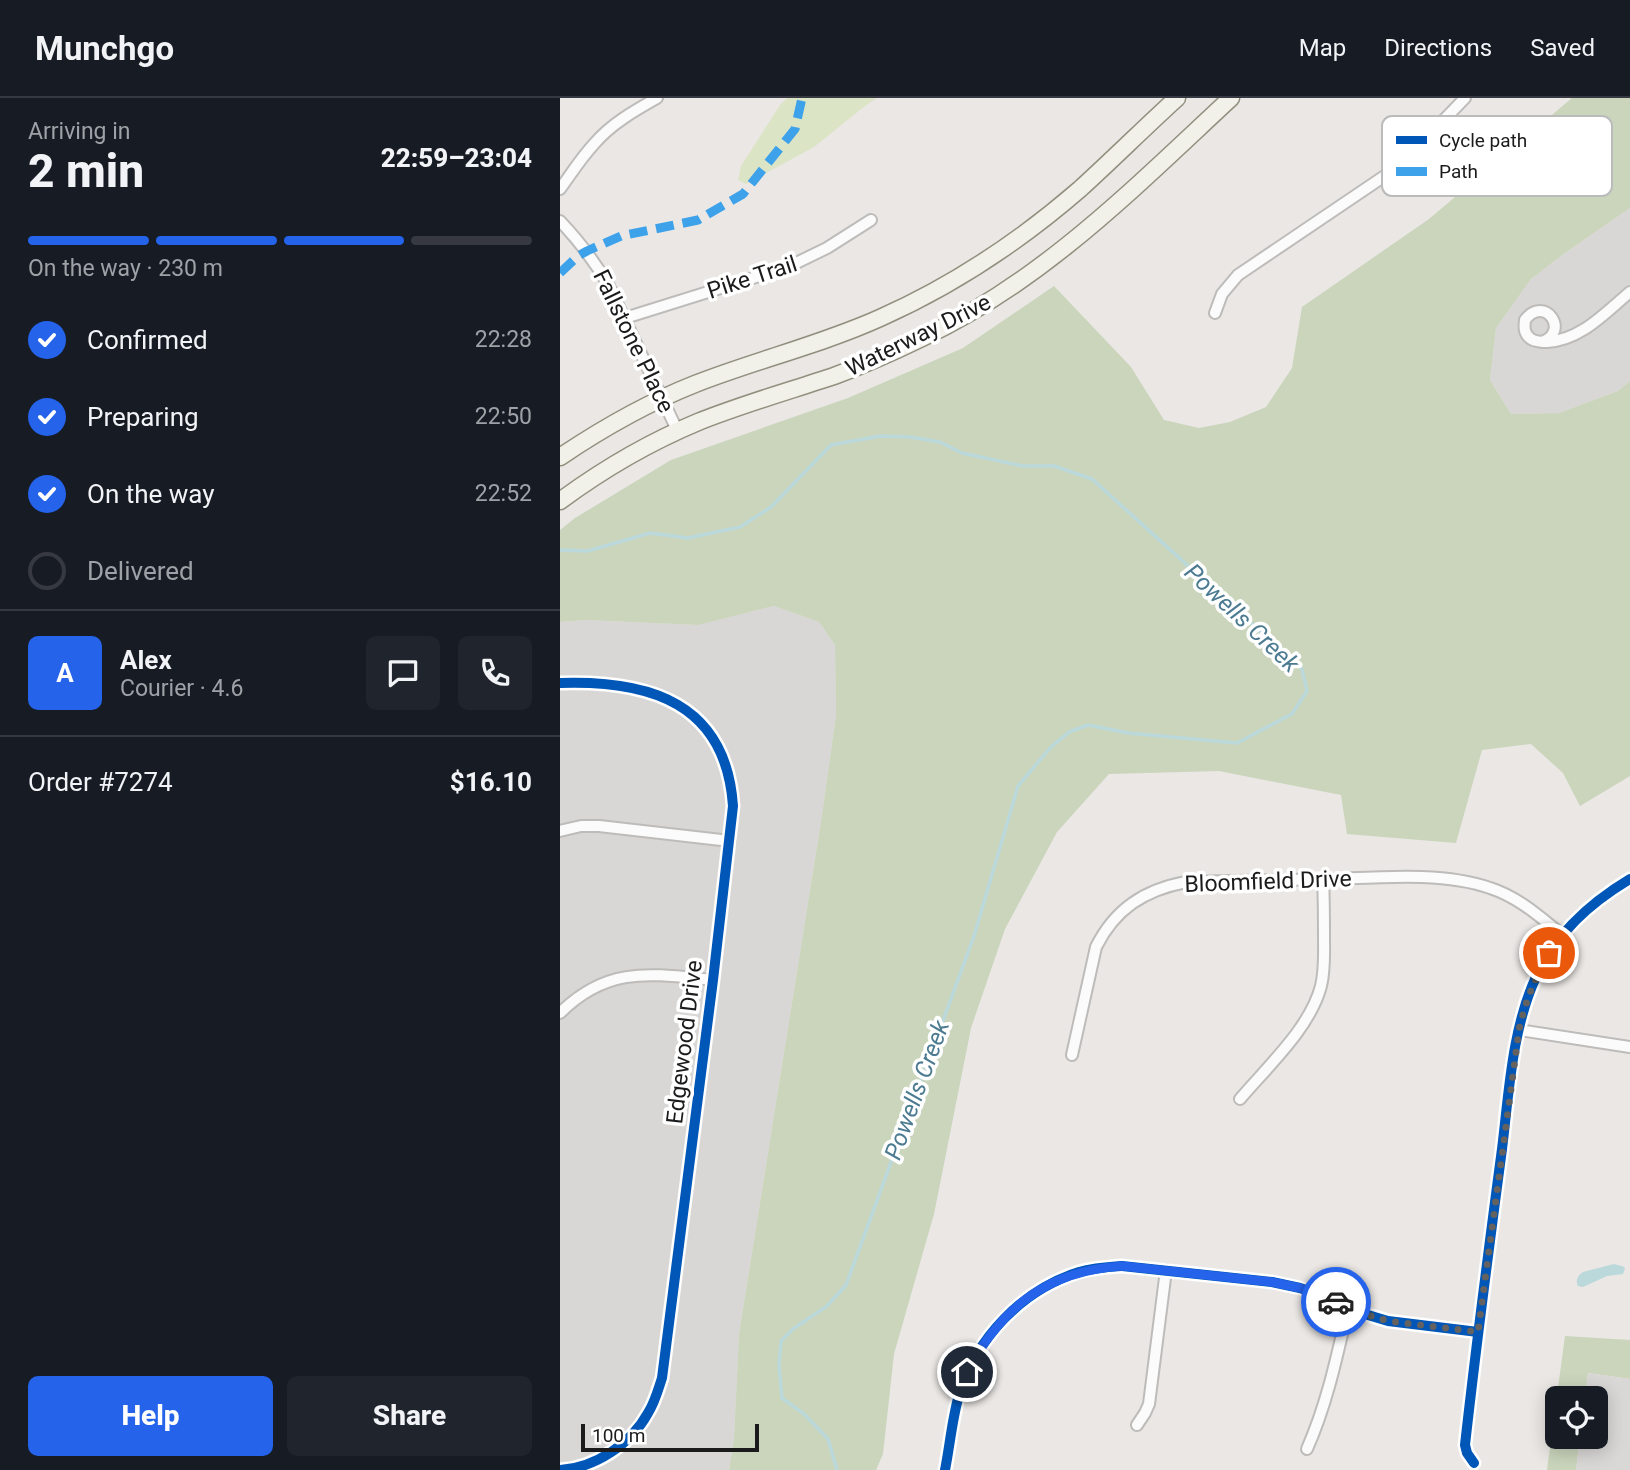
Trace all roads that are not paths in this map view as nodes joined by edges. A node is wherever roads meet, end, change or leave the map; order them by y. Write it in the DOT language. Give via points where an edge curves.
graph roads {
  1 [pos="657,98"];
  2 [pos="1177,98"];
  3 [pos="1231,98"];
  4 [pos="1465,98"];
  5 [pos="1448,116"];
  6 [pos="1382,178"];
  7 [pos="560,189"];
  8 [pos="871,220"];
  9 [pos="560,221"];
  10 [pos="1630,292"];
  11 [pos="1215,313"];
  12 [pos="625,317"];
  13 [pos="1542,342"];
  14 [pos="662,398"];
  15 [pos="678,432"];
  16 [pos="560,457"];
  17 [pos="560,501"];
  18 [pos="560,683"];
  19 [pos="560,831"];
  20 [pos="730,841"];
  21 [pos="1630,878"];
  22 [pos="1324,879"];
  23 [pos="1562,934"];
  24 [pos="713,981"];
  25 [pos="560,1013"];
  26 [pos="1519,1030"];
  27 [pos="1630,1047"];
  28 [pos="1072,1055"];
  29 [pos="1240,1099"];
  30 [pos="1166,1270"];
  31 [pos="1348,1308"];
  32 [pos="1478,1332"];
  33 [pos="1137,1425"];
  34 [pos="1307,1449"];
  35 [pos="1474,1463"];
  36 [pos="560,1470"];
  37 [pos="945,1470"];
  1 -- 7 [label="street" via="610,128"];
  2 -- 14 [label="main road, Waterway Drive" via="1079,190 957,279 879,318"];
  3 -- 15 [label="main road, Waterway Drive" via="1087,230 995,298 867,363"];
  4 -- 5 [label="street"];
  6 -- 11 [label="street" via="1238,275"];
  8 -- 12 [label="street, Pike Trail" via="788,267"];
  9 -- 12 [label="street, Fallstone Place" via="596,263"];
  10 -- 13 [label="street" via="1587,328"];
  12 -- 14 [label="street, Fallstone Place"];
  14 -- 15 [label="street, Fallstone Place"];
  14 -- 16 [label="main road, Waterway Drive"];
  15 -- 17 [label="main road, Waterway Drive"];
  18 -- 20 [label="street, Edgewood Drive" via="643,690 675,703 705,726 720,748 732,787"];
  19 -- 20 [label="street" via="599,826"];
  20 -- 24 [label="street, Edgewood Drive"];
  21 -- 23 [label="street" via="1590,906"];
  22 -- 23 [label="street, Bloomfield Drive" via="1470,882 1528,906"];
  22 -- 28 [label="street, Bloomfield Drive" via="1185,883 1139,898 1113,921 1096,947"];
  22 -- 29 [label="street" via="1324,968 1315,1002 1297,1033"];
  23 -- 26 [label="street" via="1536,975"];
  24 -- 25 [label="street" via="635,975 596,987"];
  24 -- 36 [label="street, Edgewood Drive" via="662,1378 648,1415 635,1431 600,1459"];
  26 -- 27 [label="street"];
  26 -- 32 [label="street"];
  30 -- 31 [label="street" via="1272,1282 1327,1297"];
  30 -- 33 [label="street" via="1149,1404"];
  30 -- 37 [label="street" via="1122,1266 1081,1272 1043,1288 1005,1317 967,1372"];
  31 -- 32 [label="street" via="1388,1321"];
  31 -- 34 [label="street" via="1328,1395"];
  32 -- 35 [label="street" via="1465,1445"];
}
